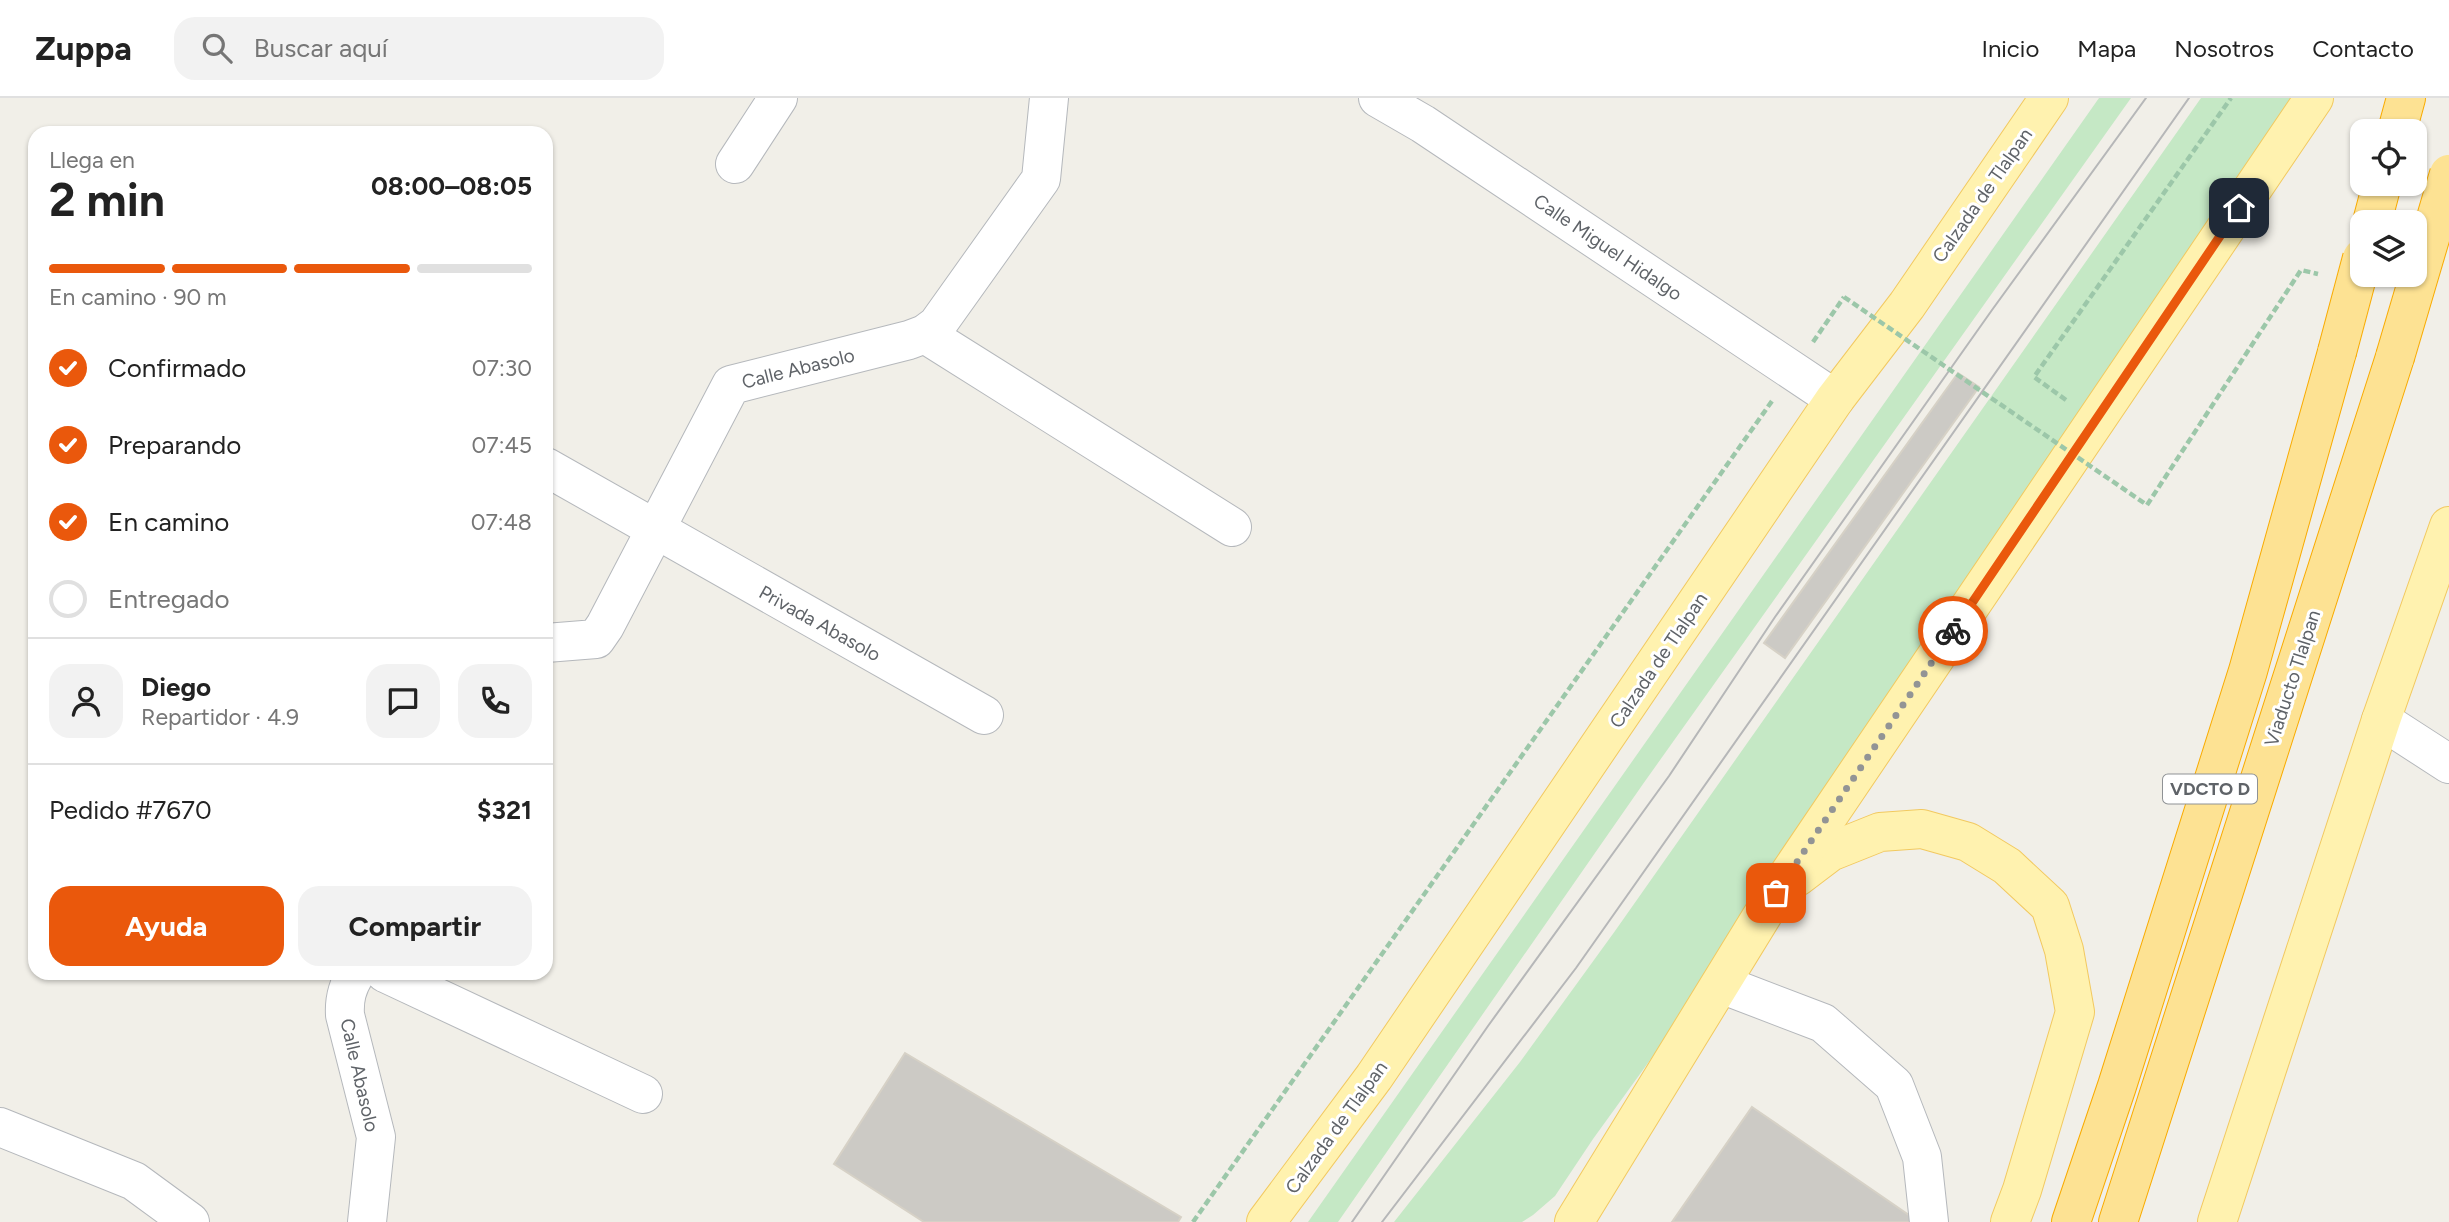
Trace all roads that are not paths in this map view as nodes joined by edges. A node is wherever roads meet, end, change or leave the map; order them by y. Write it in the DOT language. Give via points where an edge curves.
graph roads {
  1 [pos="778,98"];
  2 [pos="1049,98"];
  3 [pos="1378,98"];
  4 [pos="2049,98"];
  5 [pos="2314,98"];
  6 [pos="2406,98"];
  7 [pos="2400,119"];
  8 [pos="735,164"];
  9 [pos="2449,174"];
  10 [pos="2354,287"];
  11 [pos="925,334"];
  12 [pos="1835,399"];
  13 [pos="553,471"];
  14 [pos="2449,526"];
  15 [pos="1232,527"];
  16 [pos="655,531"];
  17 [pos="553,642"];
  18 [pos="984,715"];
  19 [pos="2381,720"];
  20 [pos="2449,764"];
  21 [pos="1776,893"];
  22 [pos="351,980"];
  23 [pos="400,980"];
  24 [pos="1721,984"];
  25 [pos="643,1094"];
  26 [pos="0,1128"];
  27 [pos="190,1222"];
  28 [pos="367,1222"];
  29 [pos="1266,1222"];
  30 [pos="1574,1222"];
  31 [pos="1929,1222"];
  32 [pos="2010,1222"];
  33 [pos="2071,1222"];
  34 [pos="2118,1222"];
  35 [pos="2217,1222"];
  1 -- 8 [label="street"];
  2 -- 11 [label="street" via="1041,179 937,325"];
  3 -- 12 [label="street, Calle Miguel Hidalgo"];
  4 -- 12 [label="main road, Calzada de Tlalpan" via="1907,305"];
  5 -- 21 [label="main road"];
  6 -- 7 [label="highway"];
  9 -- 34 [label="highway, Viaducto Tlalpan / VDCTO D, bridge" via="2395,357"];
  10 -- 33 [label="highway, VDCTO D, bridge" via="2248,671"];
  11 -- 15 [label="street"];
  11 -- 16 [label="street, Calle Abasolo" via="731,385"];
  12 -- 29 [label="main road, Calzada de Tlalpan" via="1374,1077"];
  13 -- 16 [label="street, Privada Abasolo"];
  14 -- 19 [label="main road"];
  16 -- 17 [label="street, Calle Abasolo" via="596,639"];
  16 -- 18 [label="street, Privada Abasolo"];
  19 -- 20 [label="street"];
  19 -- 35 [label="main road"];
  21 -- 24 [label="main road"];
  21 -- 32 [label="main road" via="1830,852 1880,832 1922,829 1968,842 2007,866 2050,906 2076,1012"];
  22 -- 28 [label="street, Calle Abasolo" via="344,1000 345,1015 376,1137"];
  23 -- 25 [label="street"];
  24 -- 30 [label="main road"];
  24 -- 31 [label="street" via="1824,1023 1894,1086 1922,1157"];
  26 -- 27 [label="street" via="134,1181"];
}
